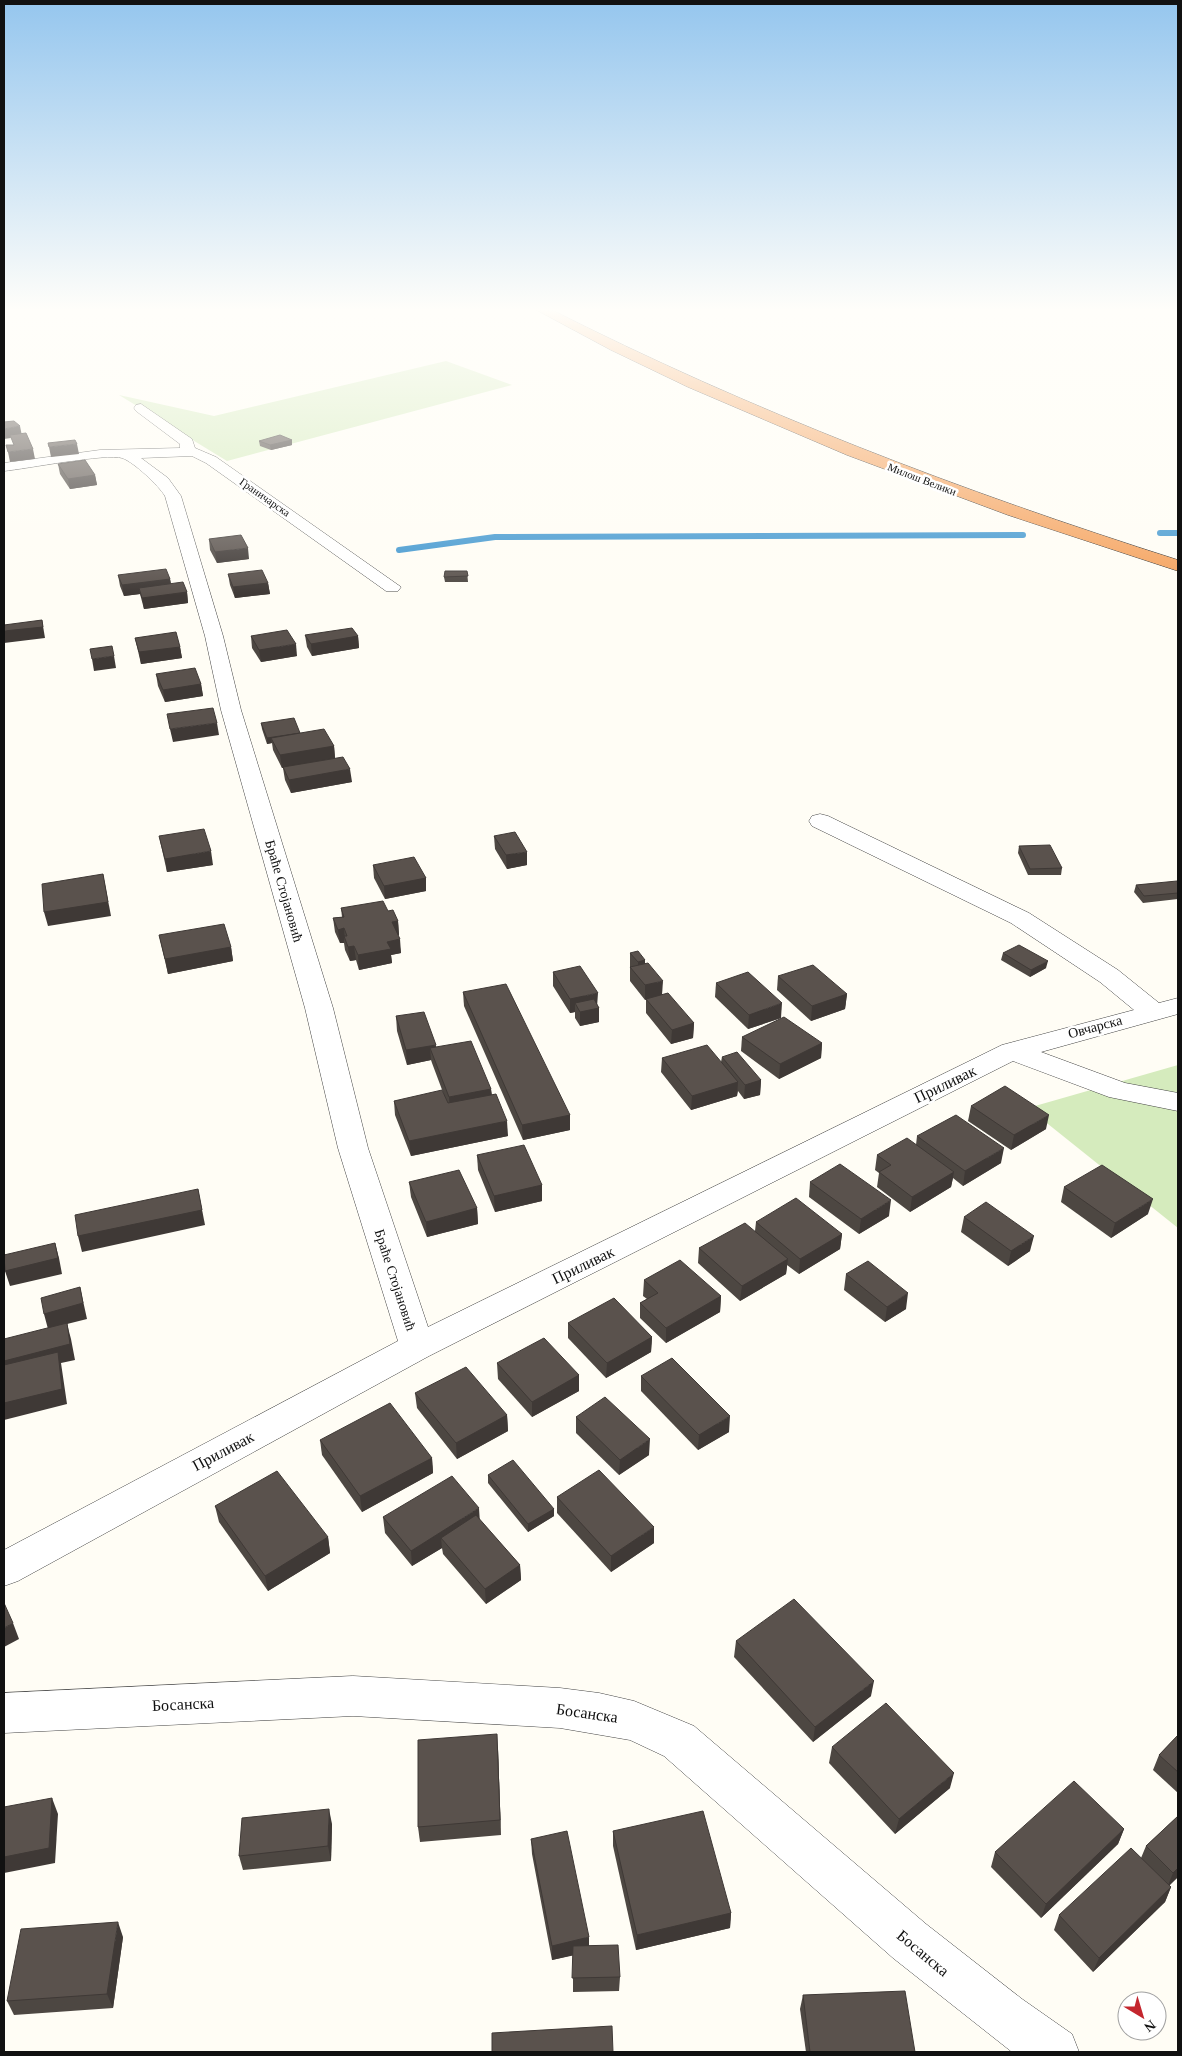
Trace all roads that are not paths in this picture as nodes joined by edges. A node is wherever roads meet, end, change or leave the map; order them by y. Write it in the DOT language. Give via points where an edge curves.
graph roads {
  1 [pos="739,404"];
  2 [pos="772,404"];
  3 [pos="141,408"];
  4 [pos="188,451"];
  5 [pos="125,453"];
  6 [pos="4,467"];
  7 [pos="1178,552"];
  8 [pos="1178,566"];
  9 [pos="392,587"];
  10 [pos="820,821"];
  11 [pos="1166,1009"];
  12 [pos="1012,1051"];
  13 [pos="1178,1102"];
  14 [pos="417,1347"];
  15 [pos="4,1570"];
  16 [pos="4,1713"];
  17 [pos="1054,2052"];
  1 -- 8 [label="highway, Милош Велики" via="958,493"];
  2 -- 7 [label="highway, Милош Велики" via="981,486"];
  3 -- 4 [label="street" via="187,442"];
  4 -- 5 [label="street"];
  4 -- 9 [label="street, Граничарска" via="211,460"];
  5 -- 6 [label="street"];
  5 -- 14 [label="street, Браће Стојановић" via="163,481 174,496 214,636 231,710 319,1008 353,1148"];
  10 -- 11 [label="street" via="1020,918"];
  11 -- 12 [label="street, Овчарска"];
  12 -- 13 [label="street" via="1119,1091"];
  12 -- 14 [label="street, Приливак"];
  14 -- 15 [label="street, Приливак"];
  16 -- 17 [label="street, Босанска" via="353,1696 560,1708 634,1721 679,1742 932,1962"];
}
